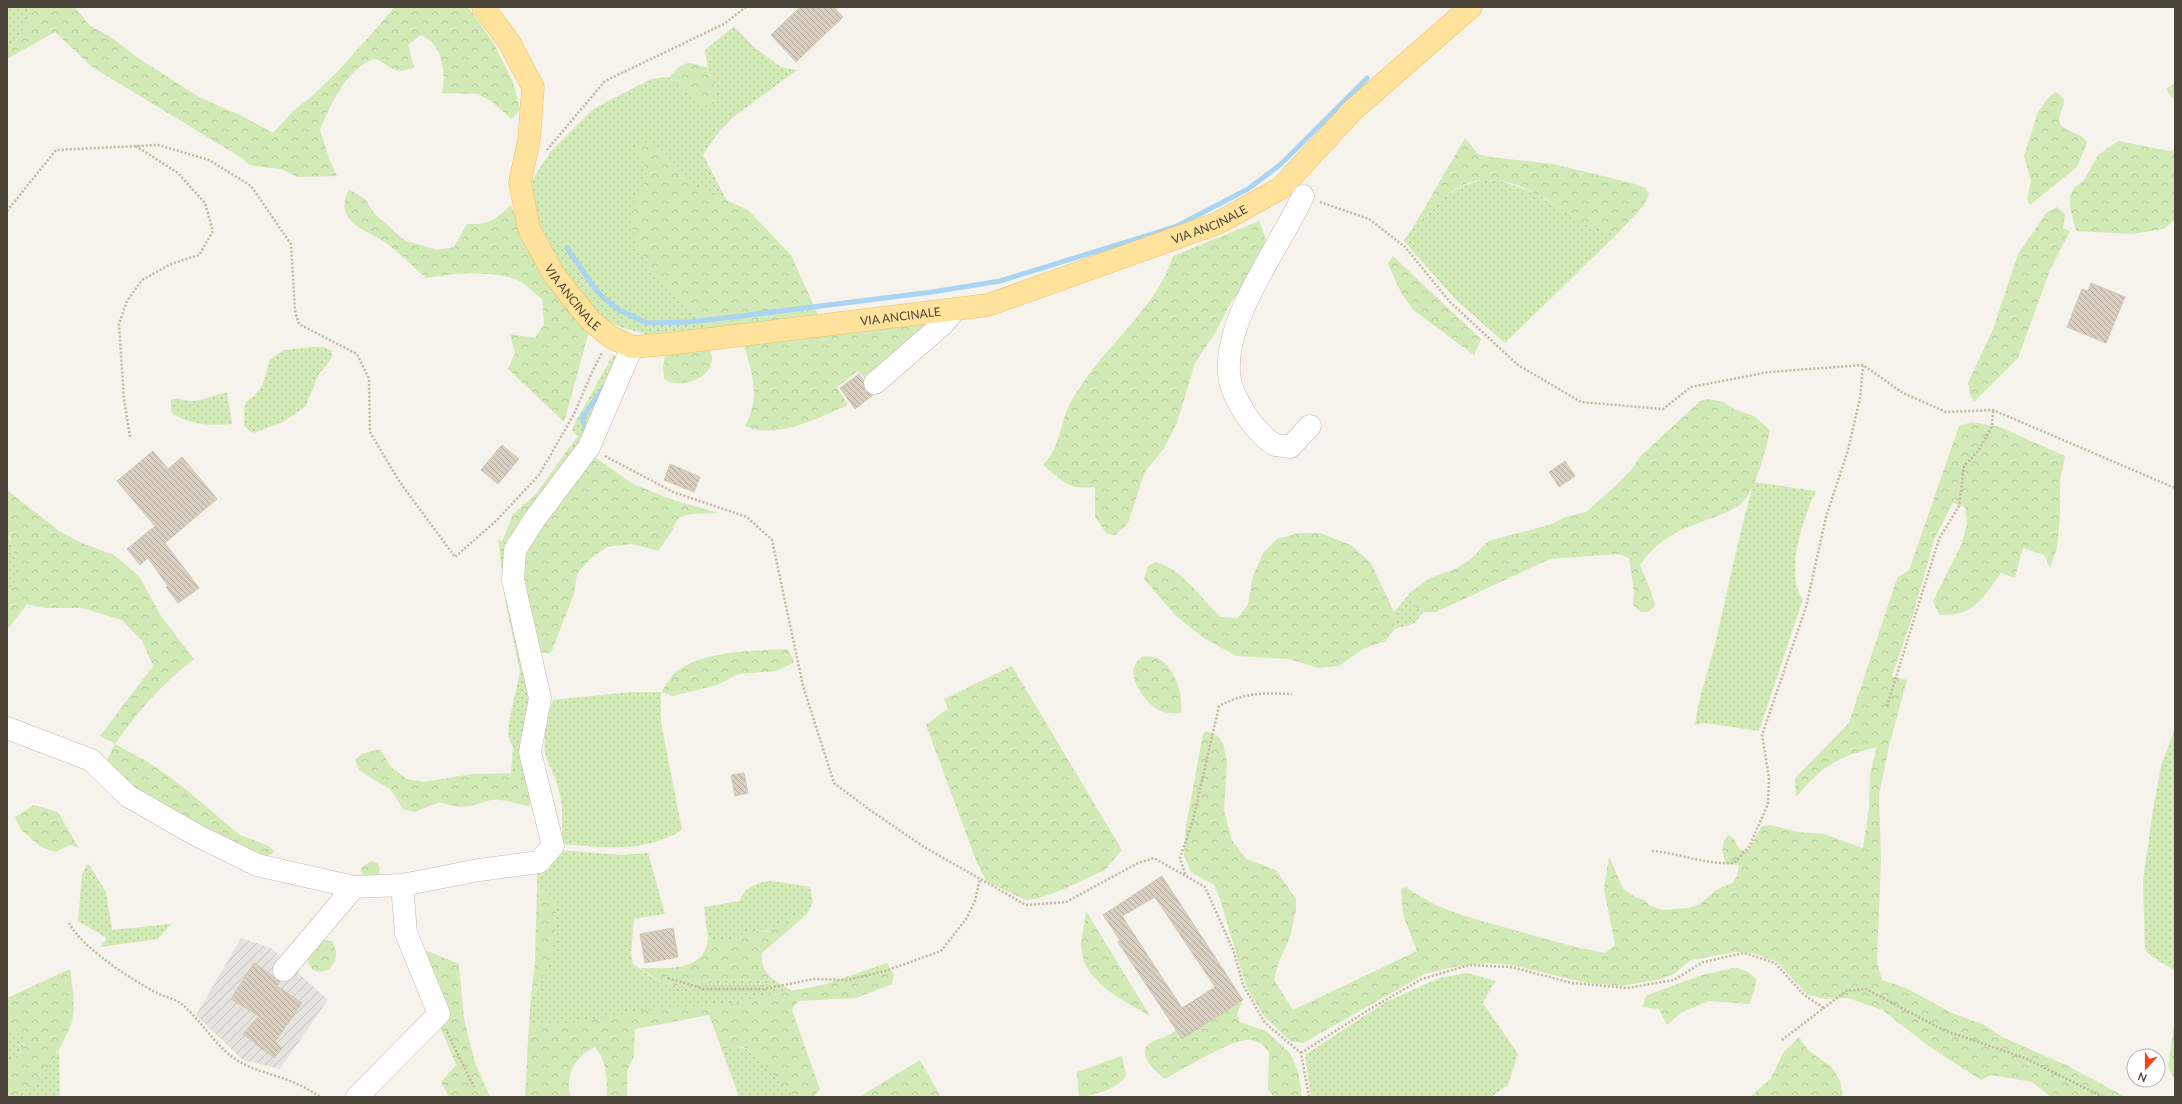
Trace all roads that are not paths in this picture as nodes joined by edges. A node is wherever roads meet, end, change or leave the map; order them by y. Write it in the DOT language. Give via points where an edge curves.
graph roads {
  1 [pos="483,7"];
  2 [pos="1471,7"];
  3 [pos="1303,196"];
  4 [pos="955,309"];
  5 [pos="632,347"];
  6 [pos="875,383"];
  7 [pos="1310,426"];
  8 [pos="7,728"];
  9 [pos="402,885"];
  10 [pos="354,887"];
  11 [pos="284,970"];
  12 [pos="357,1097"];
  1 -- 5 [label="main road, VIA ANCINALE" via="509,42 532,87 529,140 520,182 529,229 554,275 590,320 611,337"];
  2 -- 4 [label="main road, VIA ANCINALE" via="1354,109 1281,188 1218,223 988,305"];
  3 -- 7 [label="street" via="1248,296 1229,350 1229,374 1234,395 1251,424 1275,444 1290,447"];
  4 -- 5 [label="main road, VIA ANCINALE"];
  4 -- 6 [label="street" via="943,324"];
  5 -- 9 [label="street" via="589,446 515,550 513,580 540,698 530,752 553,846 539,862 479,870"];
  8 -- 10 [label="street" via="91,760 128,796 198,836 257,865"];
  9 -- 10 [label="street"];
  9 -- 12 [label="street" via="406,933 439,1014"];
  10 -- 11 [label="street"];
}
